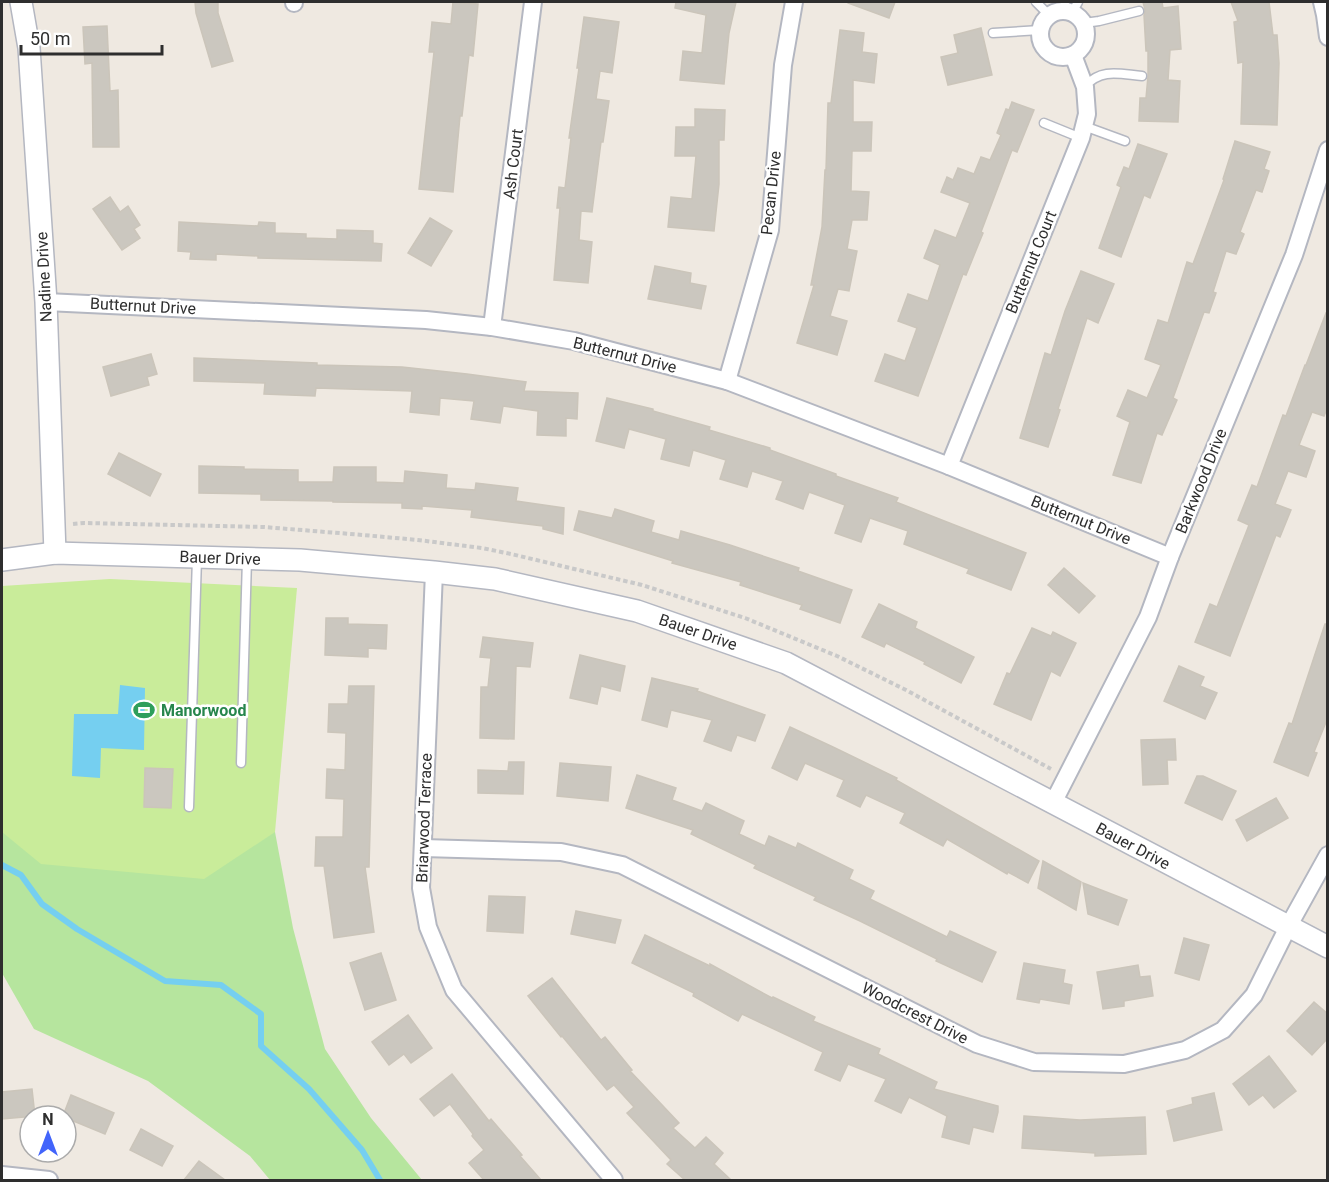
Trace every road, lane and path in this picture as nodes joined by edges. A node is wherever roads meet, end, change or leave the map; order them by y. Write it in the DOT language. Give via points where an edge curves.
graph roads {
  1 [pos="21,2"];
  2 [pos="533,2"];
  3 [pos="794,2"];
  4 [pos="1036,2"];
  5 [pos="1322,2"];
  6 [pos="1069,11"];
  7 [pos="1139,11"];
  8 [pos="1040,30"];
  9 [pos="993,33"];
  10 [pos="1328,37"];
  11 [pos="1073,55"];
  12 [pos="1142,76"];
  13 [pos="1085,87"];
  14 [pos="1044,123"];
  15 [pos="1082,132"];
  16 [pos="1125,141"];
  17 [pos="1328,150"];
  18 [pos="46,302"];
  19 [pos="492,327"];
  20 [pos="727,381"];
  21 [pos="948,466"];
  22 [pos="56,553"];
  23 [pos="197,557"];
  24 [pos="1170,557"];
  25 [pos="247,559"];
  26 [pos="2,560"];
  27 [pos="434,572"];
  28 [pos="241,762"];
  29 [pos="1053,803"];
  30 [pos="189,807"];
  31 [pos="423,848"];
  32 [pos="1328,855"];
  33 [pos="1288,927"];
  34 [pos="1328,947"];
  35 [pos="2,1175"];
  36 [pos="49,1180"];
  37 [pos="614,1180"];
  1 -- 18 [label="street, Nadine Drive" via="29,48"];
  2 -- 19 [label="street, Ash Court"];
  3 -- 20 [label="street, Pecan Drive" via="783,65 770,230"];
  4 -- 6 [label="lane"];
  5 -- 10 [label="street"];
  6 -- 7 [label="lane" via="1099,21"];
  6 -- 8 [label="street" via="1043,21"];
  6 -- 11 [label="street" via="1086,30 1084,45"];
  8 -- 9 [label="lane"];
  8 -- 11 [label="street" via="1048,53 1056,57"];
  11 -- 13 [label="street, Butternut Court"];
  12 -- 13 [label="lane" via="1102,74"];
  13 -- 15 [label="street, Butternut Court" via="1087,114"];
  14 -- 15 [label="lane"];
  15 -- 16 [label="lane"];
  15 -- 21 [label="street, Butternut Court"];
  17 -- 24 [label="street, Barkwood Drive" via="1294,255"];
  18 -- 19 [label="street, Butternut Drive" via="426,320"];
  18 -- 22 [label="street, Nadine Drive"];
  19 -- 20 [label="street, Butternut Drive" via="574,341"];
  20 -- 21 [label="street, Butternut Drive"];
  21 -- 24 [label="street, Butternut Drive"];
  22 -- 23 [label="street, Bauer Drive"];
  22 -- 26 [label="street, Bauer Drive"];
  23 -- 25 [label="street, Bauer Drive"];
  23 -- 30 [label="lane"];
  24 -- 29 [label="street, Barkwood Drive" via="1148,617"];
  25 -- 27 [label="street, Bauer Drive"];
  25 -- 28 [label="lane"];
  27 -- 29 [label="street, Bauer Drive" via="495,579 637,611 786,663"];
  27 -- 31 [label="street, Briarwood Terrace"];
  29 -- 33 [label="street, Bauer Drive"];
  31 -- 33 [label="street, Woodcrest Drive" via="561,852 622,865 977,1044 1034,1062 1124,1064 1185,1050 1223,1030 1254,995"];
  31 -- 37 [label="street, Briarwood Terrace" via="421,888 428,927 454,990"];
  32 -- 33 [label="street, Woodcrest Drive"];
  33 -- 34 [label="street, Bauer Drive"];
  35 -- 36 [label="street"];
}
